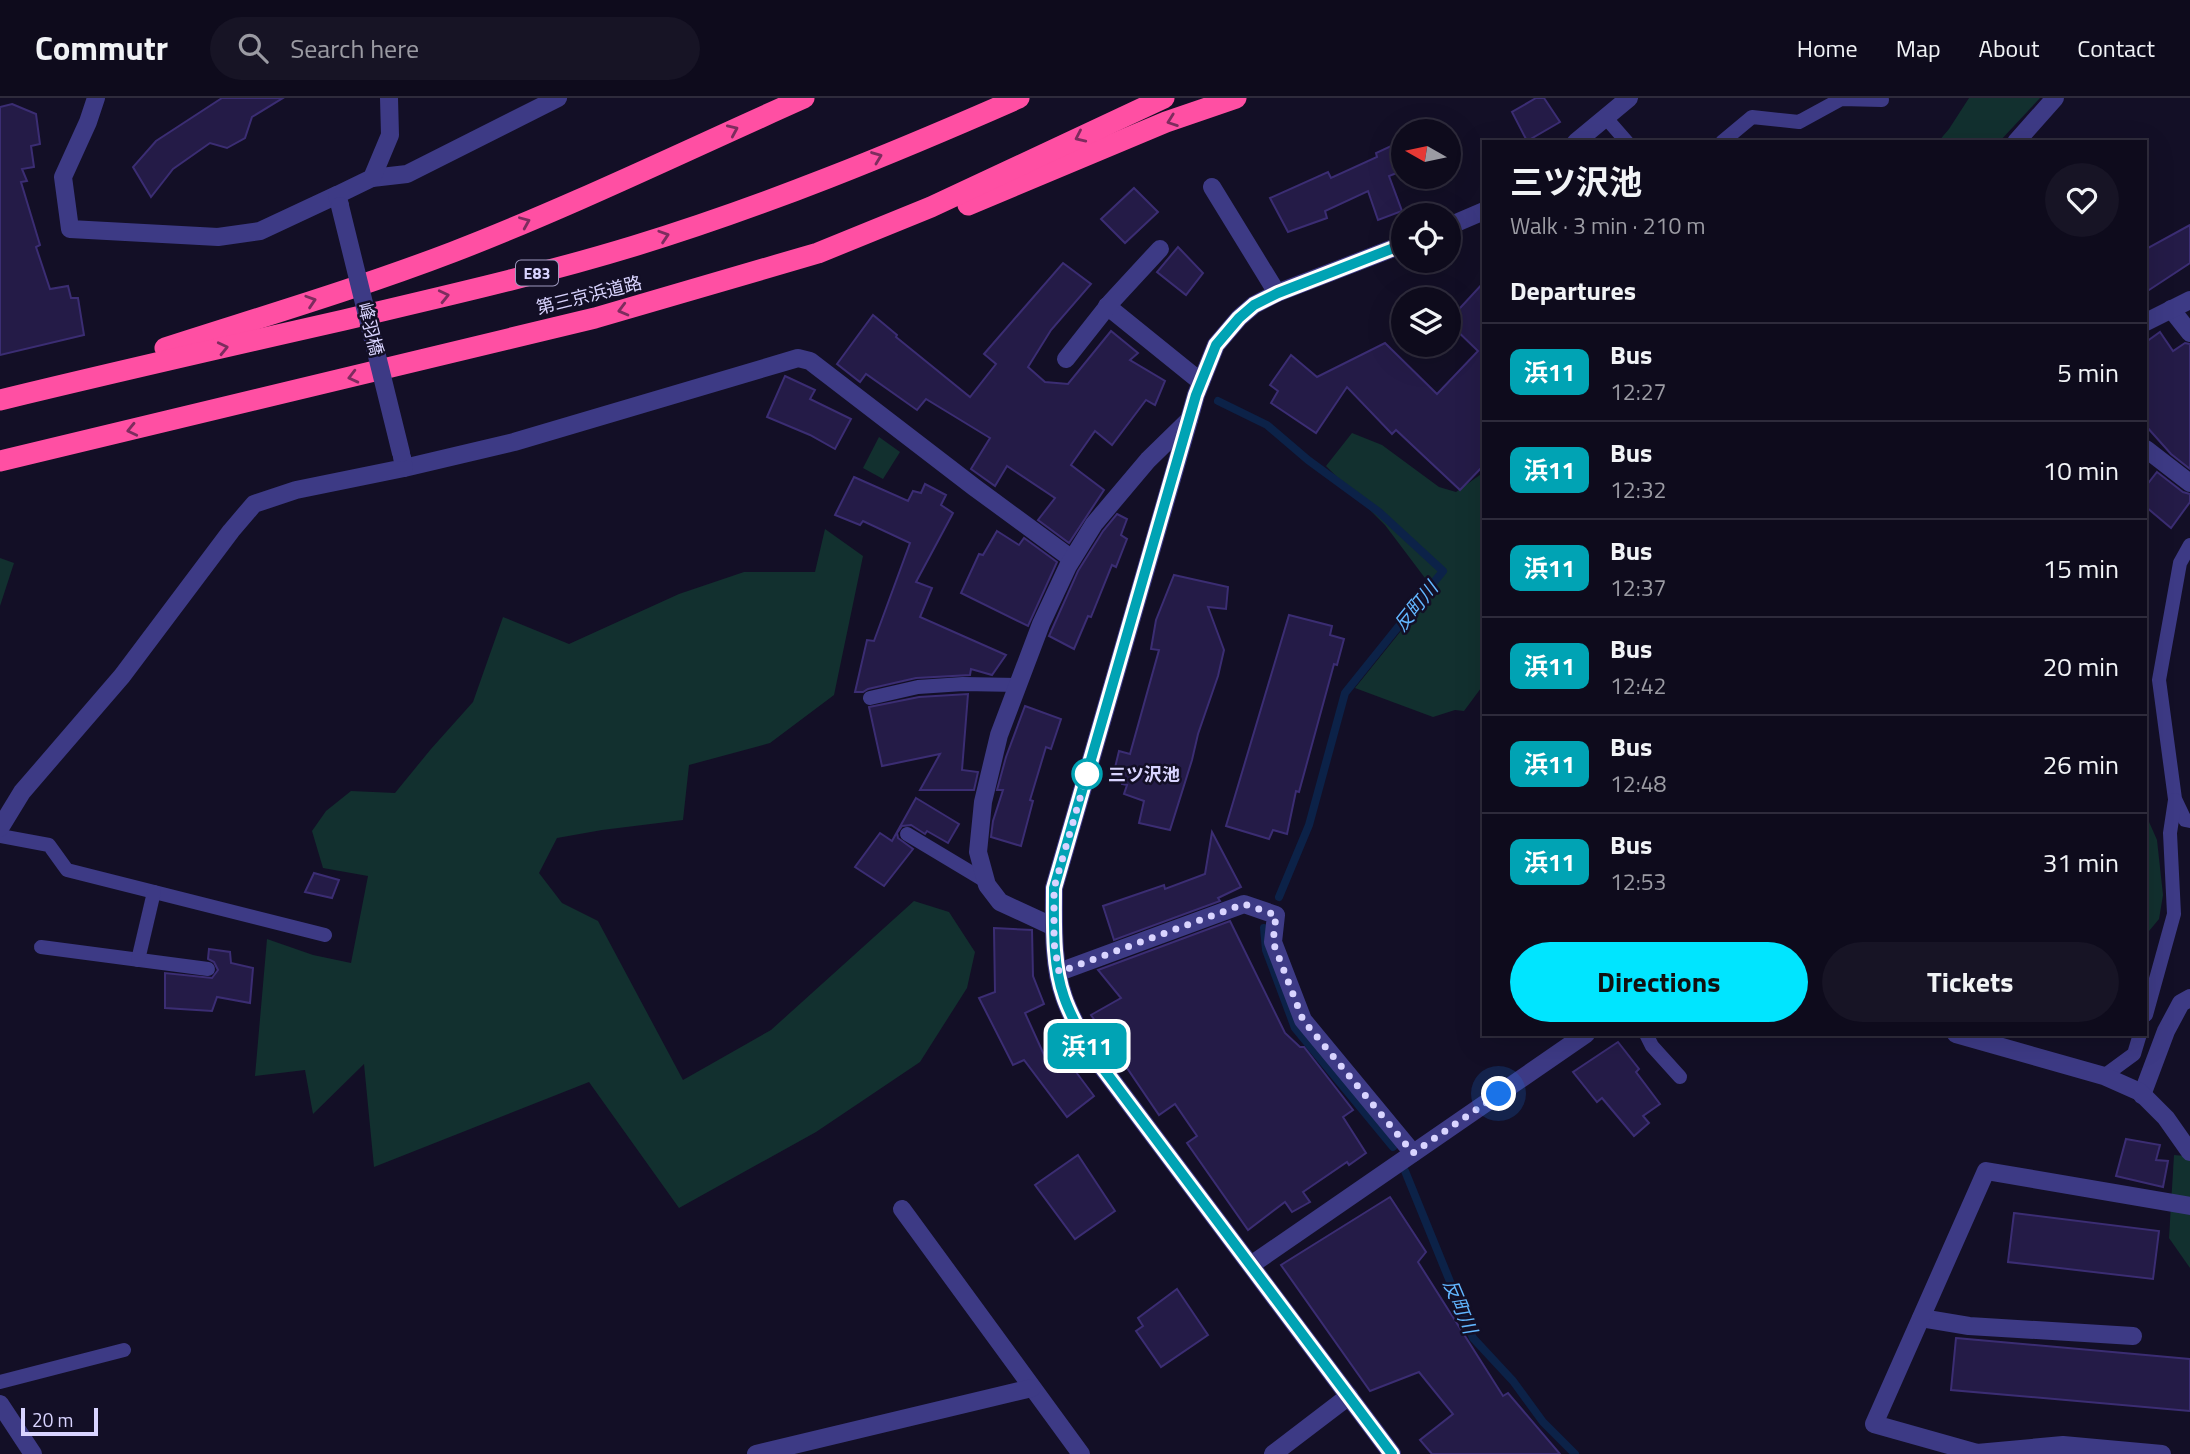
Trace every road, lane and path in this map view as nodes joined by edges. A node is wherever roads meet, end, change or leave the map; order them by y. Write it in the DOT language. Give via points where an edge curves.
graph roads {
  1 [pos="96,98"];
  2 [pos="389,98"];
  3 [pos="558,98"];
  4 [pos="804,98"];
  5 [pos="1019,98"];
  6 [pos="1164,98"];
  7 [pos="1236,98"];
  8 [pos="2055,98"];
  9 [pos="1627,99"];
  10 [pos="1882,100"];
  11 [pos="1606,118"];
  12 [pos="1578,140"];
  13 [pos="1624,140"];
  14 [pos="1724,140"];
  15 [pos="2020,140"];
  16 [pos="372,178"];
  17 [pos="1212,187"];
  18 [pos="339,200"];
  19 [pos="1482,212"];
  20 [pos="1461,221"];
  21 [pos="1160,249"];
  22 [pos="1391,249"];
  23 [pos="688,292"];
  24 [pos="1278,293"];
  25 [pos="2190,300"];
  26 [pos="1107,306"];
  27 [pos="2171,309"];
  28 [pos="2147,321"];
  29 [pos="2190,333"];
  30 [pos="1066,359"];
  31 [pos="1201,382"];
  32 [pos="37,391"];
  33 [pos="0,400"];
  34 [pos="1189,420"];
  35 [pos="2147,450"];
  36 [pos="0,461"];
  37 [pos="402,461"];
  38 [pos="2190,483"];
  39 [pos="2190,545"];
  40 [pos="1073,559"];
  41 [pos="1018,685"];
  42 [pos="870,698"];
  43 [pos="2175,799"];
  44 [pos="2190,821"];
  45 [pos="0,828"];
  46 [pos="907,834"];
  47 [pos="0,836"];
  48 [pos="987,882"];
  49 [pos="154,892"];
  50 [pos="1054,927"];
  51 [pos="325,935"];
  52 [pos="41,947"];
  53 [pos="138,960"];
  54 [pos="208,968"];
  55 [pos="1059,972"];
  56 [pos="2190,998"];
  57 [pos="2147,1011"];
  58 [pos="1583,1036"];
  59 [pos="1647,1036"];
  60 [pos="1963,1036"];
  61 [pos="2139,1036"];
  62 [pos="2105,1076"];
  63 [pos="1680,1077"];
  64 [pos="2142,1095"];
  65 [pos="2190,1152"];
  66 [pos="1413,1153"];
  67 [pos="2190,1206"];
  68 [pos="902,1209"];
  69 [pos="1251,1265"];
  70 [pos="1921,1318"];
  71 [pos="2133,1336"];
  72 [pos="124,1350"];
  73 [pos="0,1382"];
  74 [pos="1032,1388"];
  75 [pos="1349,1396"];
  76 [pos="0,1404"];
  77 [pos="2036,1451"];
  78 [pos="33,1454"];
  79 [pos="756,1454"];
  80 [pos="1081,1454"];
  81 [pos="1273,1454"];
  82 [pos="1392,1454"];
  83 [pos="2162,1454"];
  1 -- 18 [label="street" via="63,177 70,229 218,237 260,231"];
  2 -- 16 [label="street" via="390,135"];
  3 -- 16 [label="street" via="407,174"];
  32 -- 4 [label="highway, E83, one-way" via="452,252"];
  32 -- 5 [label="highway, 第三京浜道路 / E83, one-way" via="457,293 635,246 801,187"];
  6 -- 23 [label="highway, 第三京浜道路, one-way" via="931,207 818,253"];
  7 -- 23 [label="highway, one-way" via="822,261"];
  8 -- 15 [label="street"];
  9 -- 11 [label="street"];
  10 -- 14 [label="lane" via="1841,99 1799,122 1752,117"];
  11 -- 12 [label="street"];
  11 -- 13 [label="lane"];
  16 -- 18 [label="street"];
  17 -- 24 [label="street"];
  18 -- 37 [label="street, 峰羽橋, bridge"];
  19 -- 20 [label="street"];
  21 -- 26 [label="street"];
  22 -- 24 [label="street"];
  23 -- 36 [label="highway, 第三京浜道路, one-way"];
  24 -- 31 [label="street" via="1239,318 1216,345"];
  25 -- 27 [label="street"];
  26 -- 30 [label="street"];
  26 -- 31 [label="street"];
  27 -- 28 [label="street"];
  27 -- 29 [label="street"];
  31 -- 34 [label="street"];
  32 -- 33 [label="highway, 第三京浜道路 / E83"];
  34 -- 40 [label="street" via="1094,524"];
  34 -- 50 [label="street" via="1054,888"];
  35 -- 38 [label="street"];
  37 -- 40 [label="street" via="514,442 798,358 810,361"];
  37 -- 45 [label="street" via="254,504 122,676 22,792"];
  39 -- 43 [label="lane" via="2180,563 2159,680"];
  40 -- 41 [label="street"];
  41 -- 42 [label="lane" via="918,687"];
  41 -- 48 [label="street" via="999,735 983,802 978,852"];
  43 -- 44 [label="lane" via="2185,820"];
  43 -- 57 [label="lane" via="2170,833 2174,914"];
  46 -- 48 [label="lane"];
  47 -- 49 [label="lane" via="49,845 67,870"];
  48 -- 50 [label="street" via="1000,902"];
  49 -- 51 [label="lane"];
  49 -- 53 [label="lane"];
  50 -- 55 [label="street"];
  52 -- 53 [label="lane"];
  53 -- 54 [label="lane"];
  55 -- 66 [label="street" via="1244,904 1276,915 1273,942 1303,1020"];
  55 -- 69 [label="street" via="1063,996 1090,1051"];
  56 -- 64 [label="street" via="2181,1003 2166,1031"];
  58 -- 66 [label="street"];
  59 -- 63 [label="lane"];
  60 -- 62 [label="street"];
  61 -- 62 [label="lane" via="2134,1054"];
  62 -- 64 [label="street"];
  64 -- 65 [label="street" via="2166,1118"];
  66 -- 69 [label="street"];
  67 -- 70 [label="street" via="1986,1171"];
  68 -- 74 [label="street"];
  69 -- 75 [label="street"];
  70 -- 71 [label="street" via="1969,1326"];
  70 -- 77 [label="street" via="1874,1424 1977,1453"];
  72 -- 73 [label="lane"];
  74 -- 79 [label="street"];
  74 -- 80 [label="street"];
  75 -- 81 [label="street"];
  75 -- 82 [label="street"];
  76 -- 78 [label="street"];
  77 -- 83 [label="street" via="2063,1445"];
}
